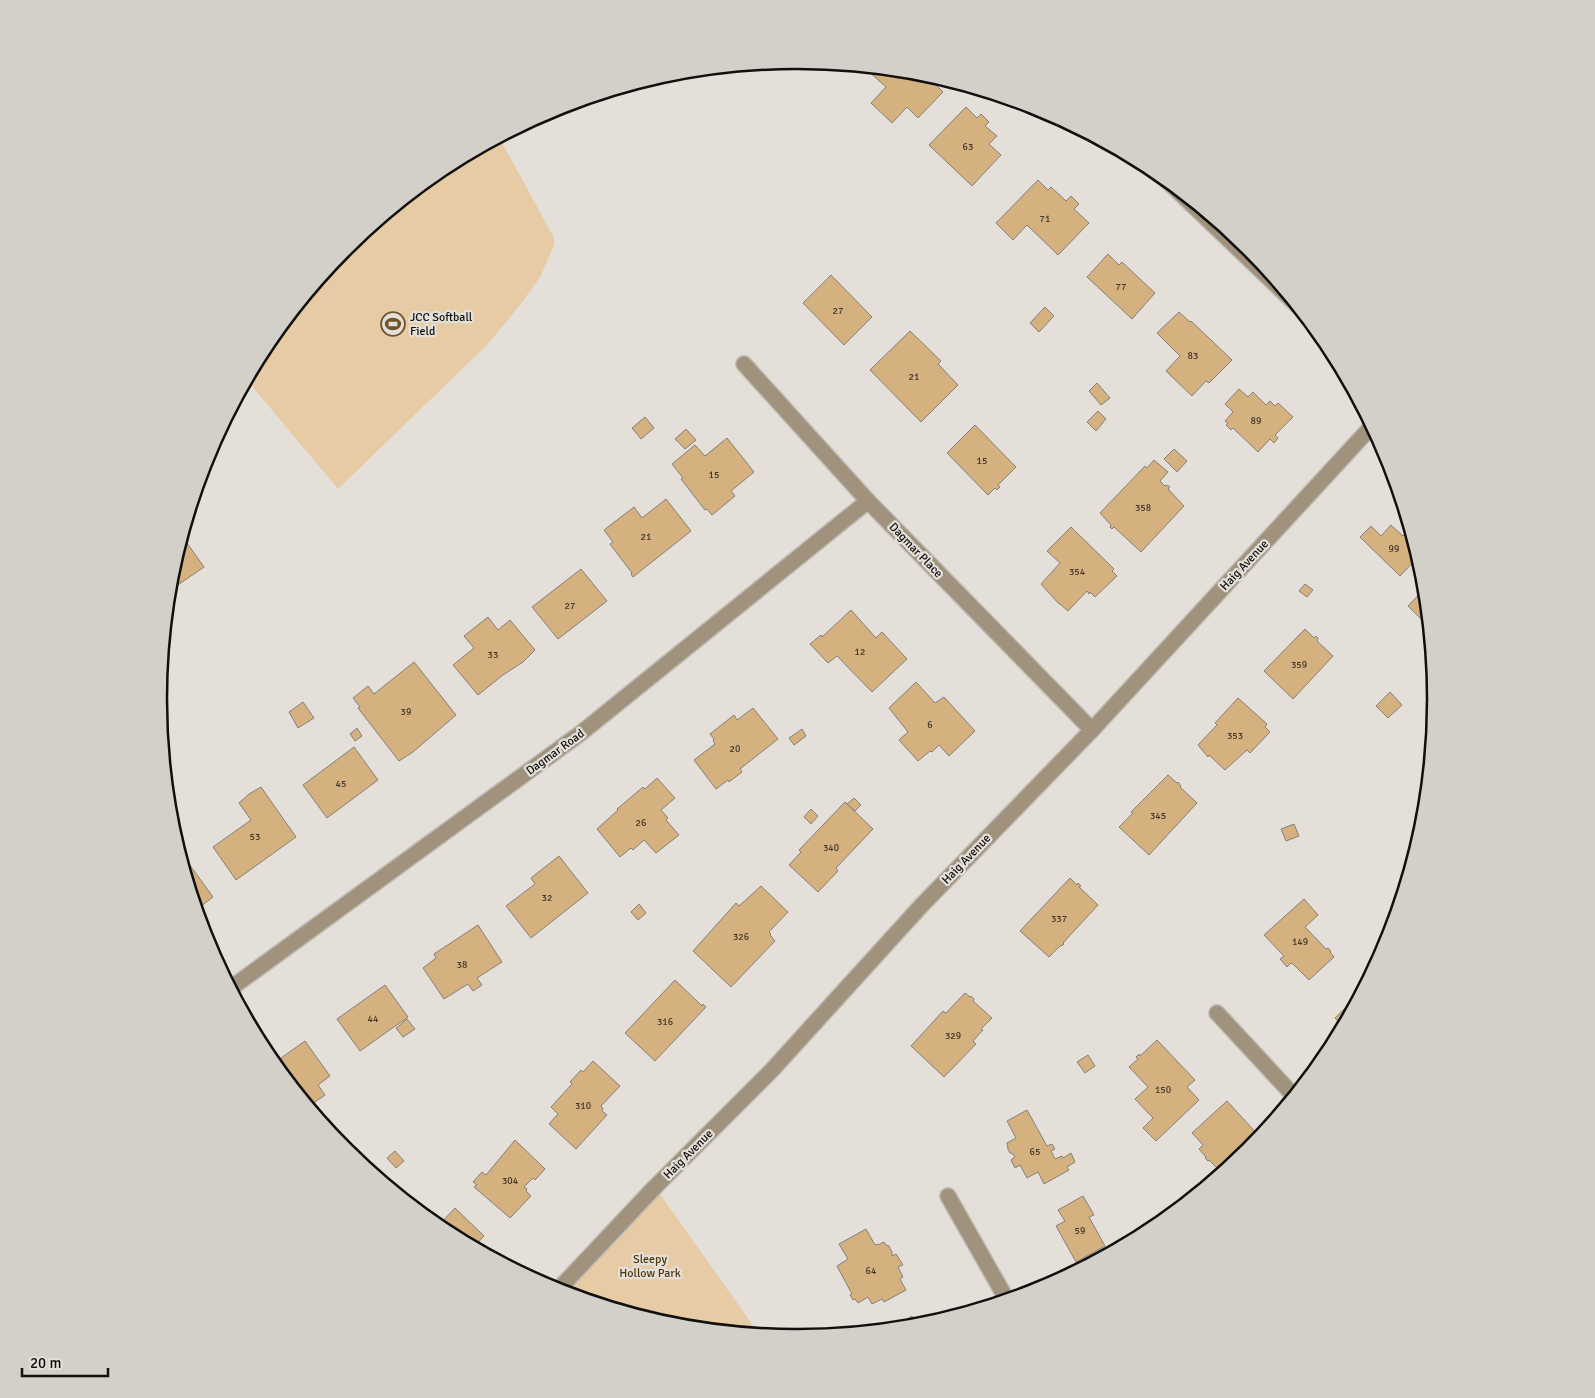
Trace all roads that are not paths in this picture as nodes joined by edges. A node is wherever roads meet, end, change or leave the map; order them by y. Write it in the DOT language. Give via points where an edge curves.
graph roads {
  1 [pos="1228,239"];
  2 [pos="1246,256"];
  3 [pos="744,364"];
  4 [pos="1368,431"];
  5 [pos="868,500"];
  6 [pos="1092,730"];
  7 [pos="236,985"];
  8 [pos="1217,1013"];
  9 [pos="1290,1092"];
  10 [pos="948,1196"];
  11 [pos="564,1284"];
  12 [pos="1004,1295"];
  1 -- 2 [label="street"];
  3 -- 5 [label="street, Dagmar Place"];
  4 -- 6 [label="street, Haig Avenue"];
  5 -- 6 [label="street, Dagmar Place"];
  5 -- 7 [label="street, Dagmar Road" via="580,733"];
  6 -- 11 [label="street, Haig Avenue" via="921,906 772,1070"];
  8 -- 9 [label="street"];
  10 -- 12 [label="street"];
}
